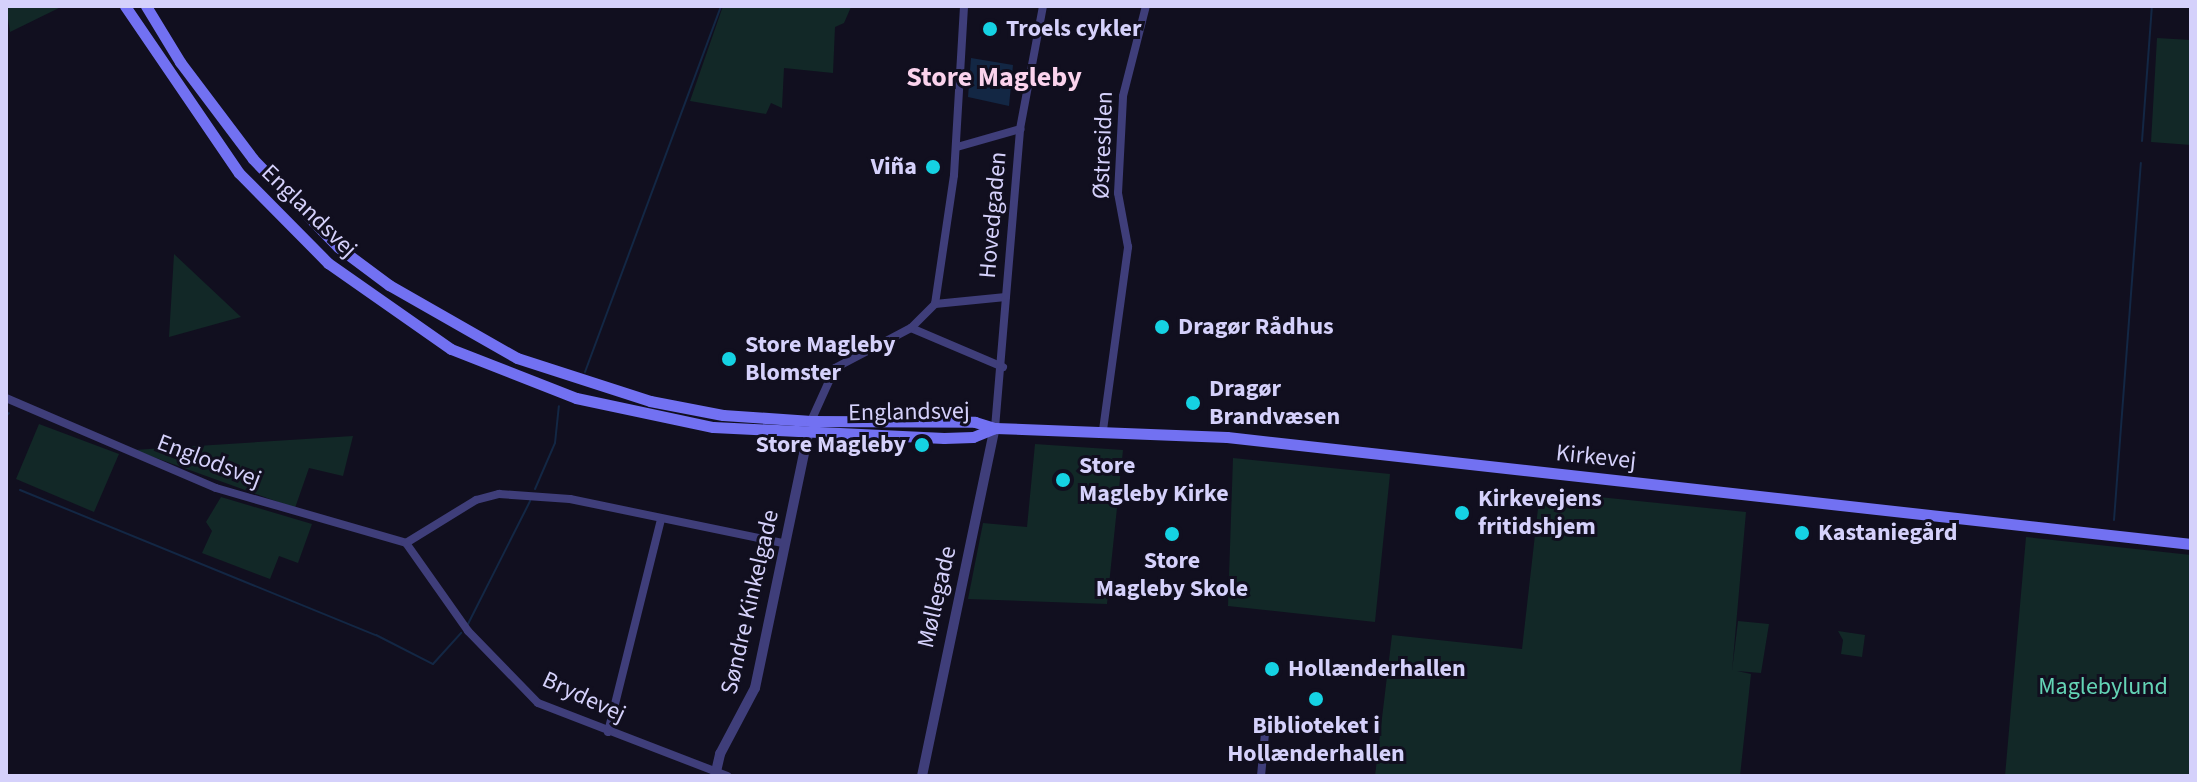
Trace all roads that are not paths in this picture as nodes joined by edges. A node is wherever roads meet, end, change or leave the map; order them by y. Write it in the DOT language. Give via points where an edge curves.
graph roads {
  1 [pos="125,6"];
  2 [pos="146,6"];
  3 [pos="964,6"];
  4 [pos="1043,6"];
  5 [pos="1146,6"];
  6 [pos="1020,129"];
  7 [pos="957,147"];
  8 [pos="1006,297"];
  9 [pos="935,304"];
  10 [pos="911,328"];
  11 [pos="1003,367"];
  12 [pos="6,398"];
  13 [pos="811,421"];
  14 [pos="995,428"];
  15 [pos="1103,430"];
  16 [pos="808,434"];
  17 [pos="661,520"];
  18 [pos="406,543"];
  19 [pos="783,543"];
  20 [pos="2191,544"];
  21 [pos="1266,723"];
  22 [pos="608,732"];
  23 [pos="691,766"];
  24 [pos="714,774"];
  25 [pos="687,776"];
  26 [pos="727,776"];
  27 [pos="922,776"];
  28 [pos="1261,776"];
  1 -- 16 [label="main road, Englandsvej" via="239,173 328,263 451,349 576,398 713,427"];
  2 -- 13 [label="main road, Englandsvej" via="180,62 253,159 338,247 389,285 517,358 581,383 701,412"];
  3 -- 7 [label="street"];
  4 -- 6 [label="street, Hovedgaden"];
  5 -- 15 [label="street, Østresiden" via="1123,96 1118,193 1128,247"];
  6 -- 7 [label="street"];
  6 -- 8 [label="street, Hovedgaden"];
  7 -- 9 [label="street"];
  8 -- 9 [label="street"];
  8 -- 11 [label="street, Hovedgaden"];
  9 -- 10 [label="street"];
  10 -- 11 [label="street"];
  10 -- 13 [label="street" via="835,368"];
  11 -- 14 [label="street, Hovedgaden"];
  12 -- 18 [label="street, Englodsvej" via="216,488"];
  13 -- 14 [label="main road, Englandsvej" via="975,422"];
  14 -- 15 [label="main road, Kirkevej"];
  14 -- 16 [label="main road, Englandsvej" via="973,437 944,438"];
  14 -- 27 [label="street, Møllegade"];
  15 -- 20 [label="main road, Kirkevej" via="1227,437"];
  16 -- 19 [label="street, Søndre Kinkelgade"];
  17 -- 18 [label="street" via="570,499 499,494 476,500"];
  17 -- 19 [label="street"];
  17 -- 22 [label="street"];
  18 -- 22 [label="street, Brydevej" via="468,631 521,689 538,703"];
  19 -- 24 [label="street, Søndre Kinkelgade" via="755,688"];
  21 -- 28 [label="street"];
  22 -- 23 [label="street, Brydevej"];
  23 -- 24 [label="street, Brydevej"];
  23 -- 25 [label="street"];
  24 -- 26 [label="street, Brydevej"];
}
